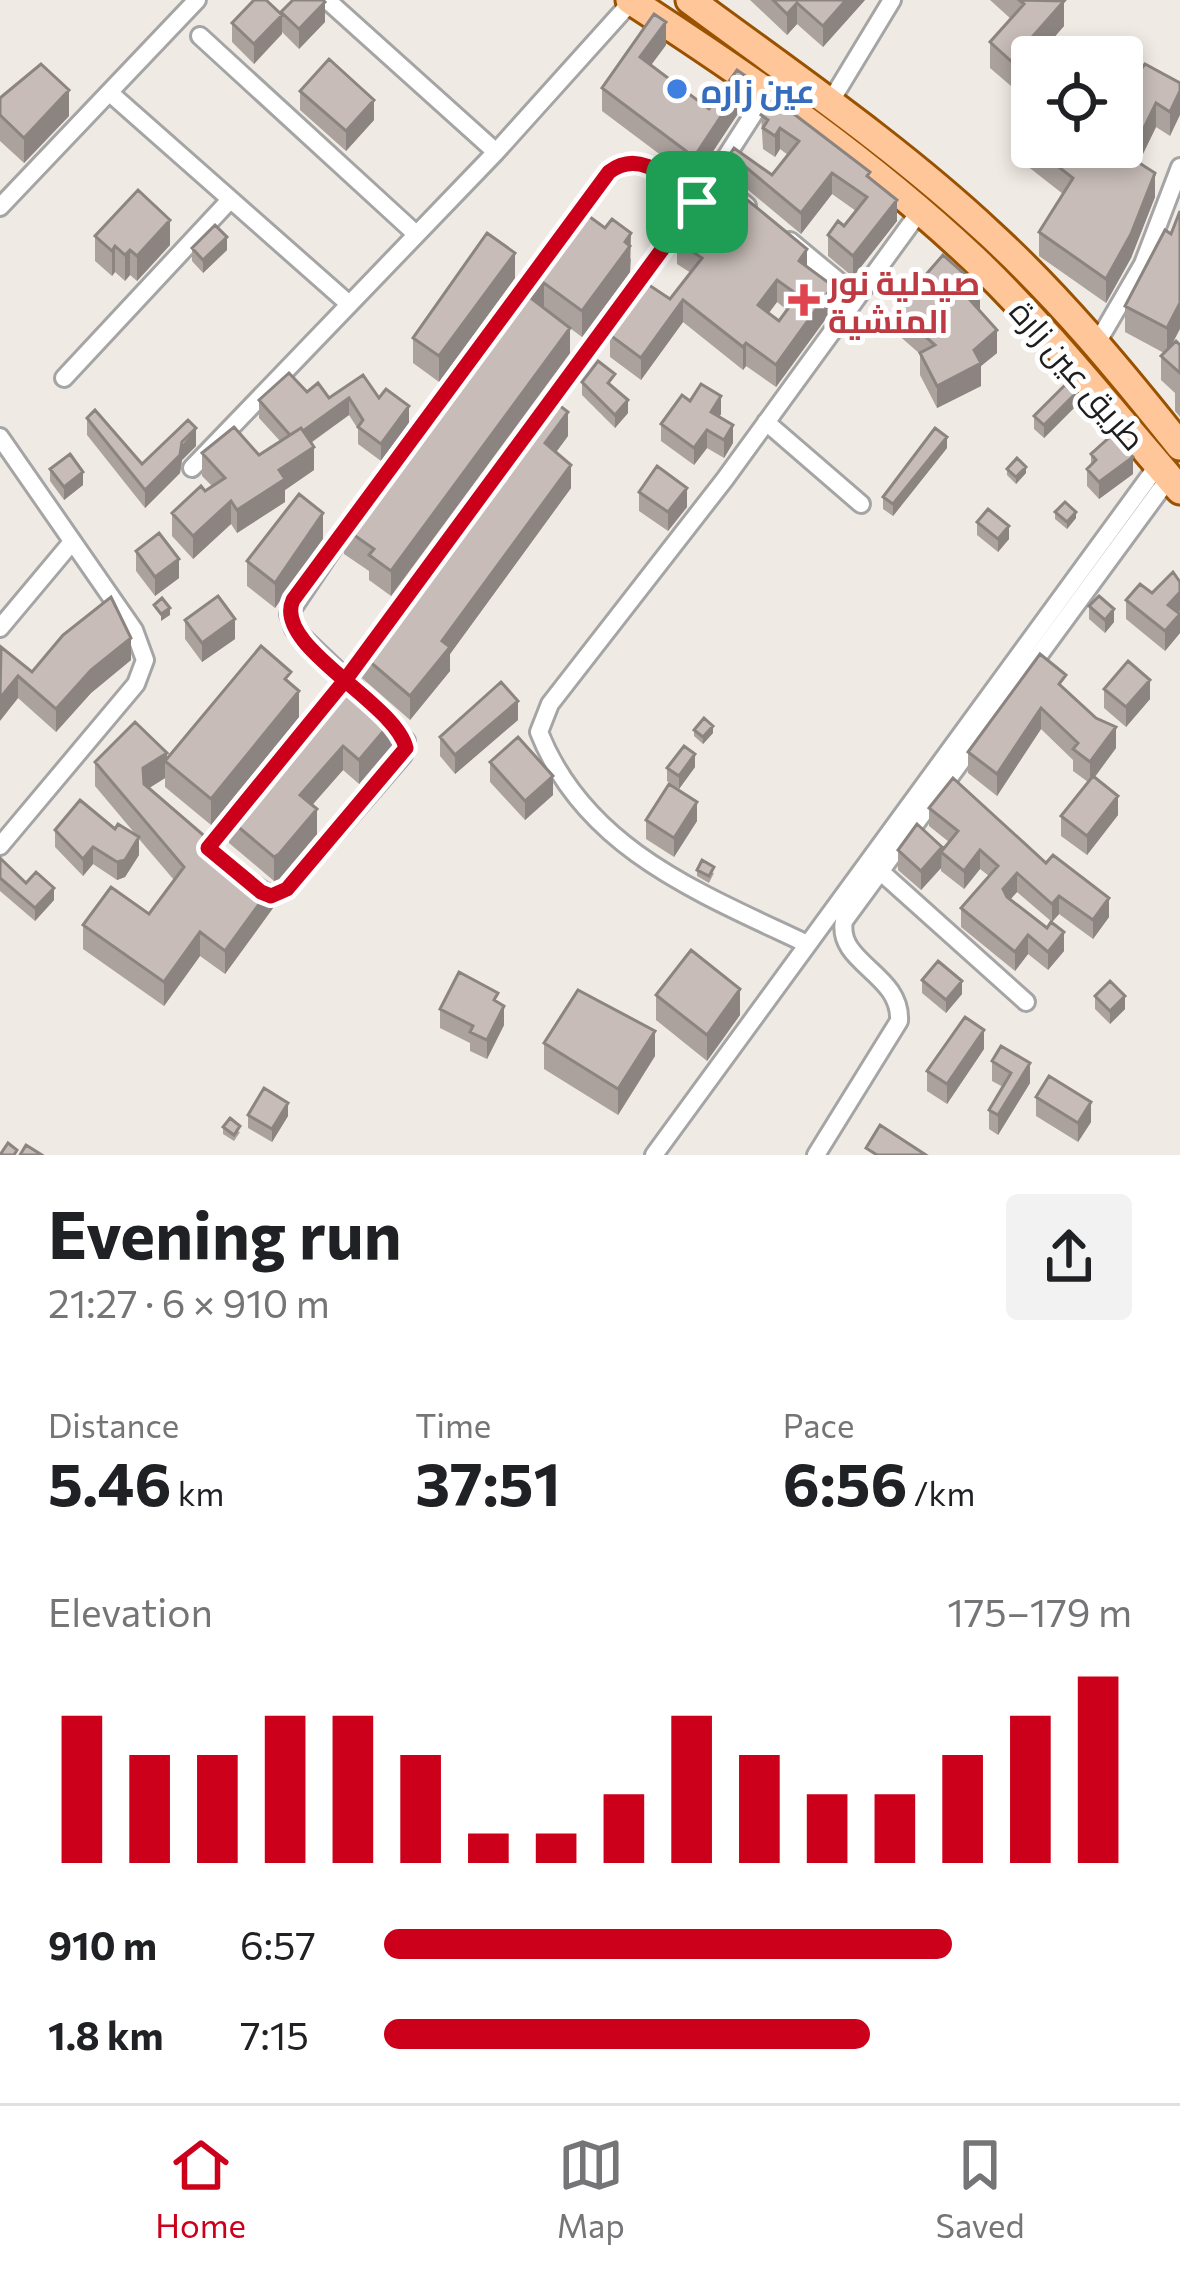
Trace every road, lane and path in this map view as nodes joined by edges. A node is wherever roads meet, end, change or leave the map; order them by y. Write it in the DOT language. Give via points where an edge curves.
graph roads {
  1 [pos="197,0"];
  2 [pos="327,0"];
  3 [pos="690,0"];
  4 [pos="892,0"];
  5 [pos="631,1"];
  6 [pos="200,36"];
  7 [pos="110,93"];
  8 [pos="766,93"];
  9 [pos="830,104"];
  10 [pos="496,152"];
  11 [pos="1180,167"];
  12 [pos="711,176"];
  13 [pos="229,201"];
  14 [pos="697,202"];
  15 [pos="0,207"];
  16 [pos="920,211"];
  17 [pos="765,220"];
  18 [pos="416,234"];
  19 [pos="562,235"];
  20 [pos="783,235"];
  21 [pos="854,294"];
  22 [pos="349,304"];
  23 [pos="1097,343"];
  24 [pos="64,378"];
  25 [pos="766,422"];
  26 [pos="528,431"];
  27 [pos="3,450"];
  28 [pos="192,468"];
  29 [pos="1172,470"];
  30 [pos="371,494"];
  31 [pos="861,504"];
  32 [pos="72,542"];
  33 [pos="388,622"];
  34 [pos="0,628"];
  35 [pos="346,679"];
  36 [pos="332,696"];
  37 [pos="249,800"];
  38 [pos="0,846"];
  39 [pos="880,871"];
  40 [pos="805,943"];
  41 [pos="1026,1002"];
  42 [pos="654,1155"];
  43 [pos="816,1155"];
  1 -- 7 [label="street"];
  2 -- 10 [label="street"];
  3 -- 9 [label="main road, طريق عين زارة"];
  4 -- 9 [label="street"];
  5 -- 8 [label="main road, طريق عين زارة"];
  5 -- 10 [label="street"];
  6 -- 18 [label="street"];
  7 -- 13 [label="street"];
  7 -- 15 [label="street"];
  8 -- 12 [label="street"];
  8 -- 16 [label="main road, طريق عين زارة"];
  9 -- 23 [label="main road, طريق عين زارة" via="975,219"];
  10 -- 18 [label="street"];
  11 -- 23 [label="street" via="1143,264"];
  12 -- 14 [label="street"];
  12 -- 17 [label="street"];
  13 -- 22 [label="street"];
  13 -- 24 [label="street"];
  14 -- 19 [label="street" via="646,164 626,163 609,172"];
  14 -- 26 [label="street"];
  16 -- 21 [label="street"];
  16 -- 29 [label="main road, طريق عين زارة"];
  18 -- 22 [label="street"];
  20 -- 21 [label="street"];
  21 -- 25 [label="street"];
  22 -- 28 [label="street"];
  23 -- 29 [label="main road, طريق عين زارة"];
  25 -- 31 [label="street"];
  25 -- 40 [label="street" via="550,704 539,732 621,845"];
  27 -- 32 [label="street"];
  29 -- 39 [label="street"];
  29 -- 40 [label="street"];
  30 -- 35 [label="street" via="289,609 293,629"];
  32 -- 34 [label="street"];
  32 -- 38 [label="street" via="134,630 145,660 136,684"];
  33 -- 35 [label="street"];
  35 -- 36 [label="street"];
  35 -- 37 [label="street" via="401,734 404,755 287,889 271,896 213,852"];
  39 -- 41 [label="street"];
  39 -- 43 [label="street" via="842,934 892,988 899,1021"];
  40 -- 42 [label="street"];
}
